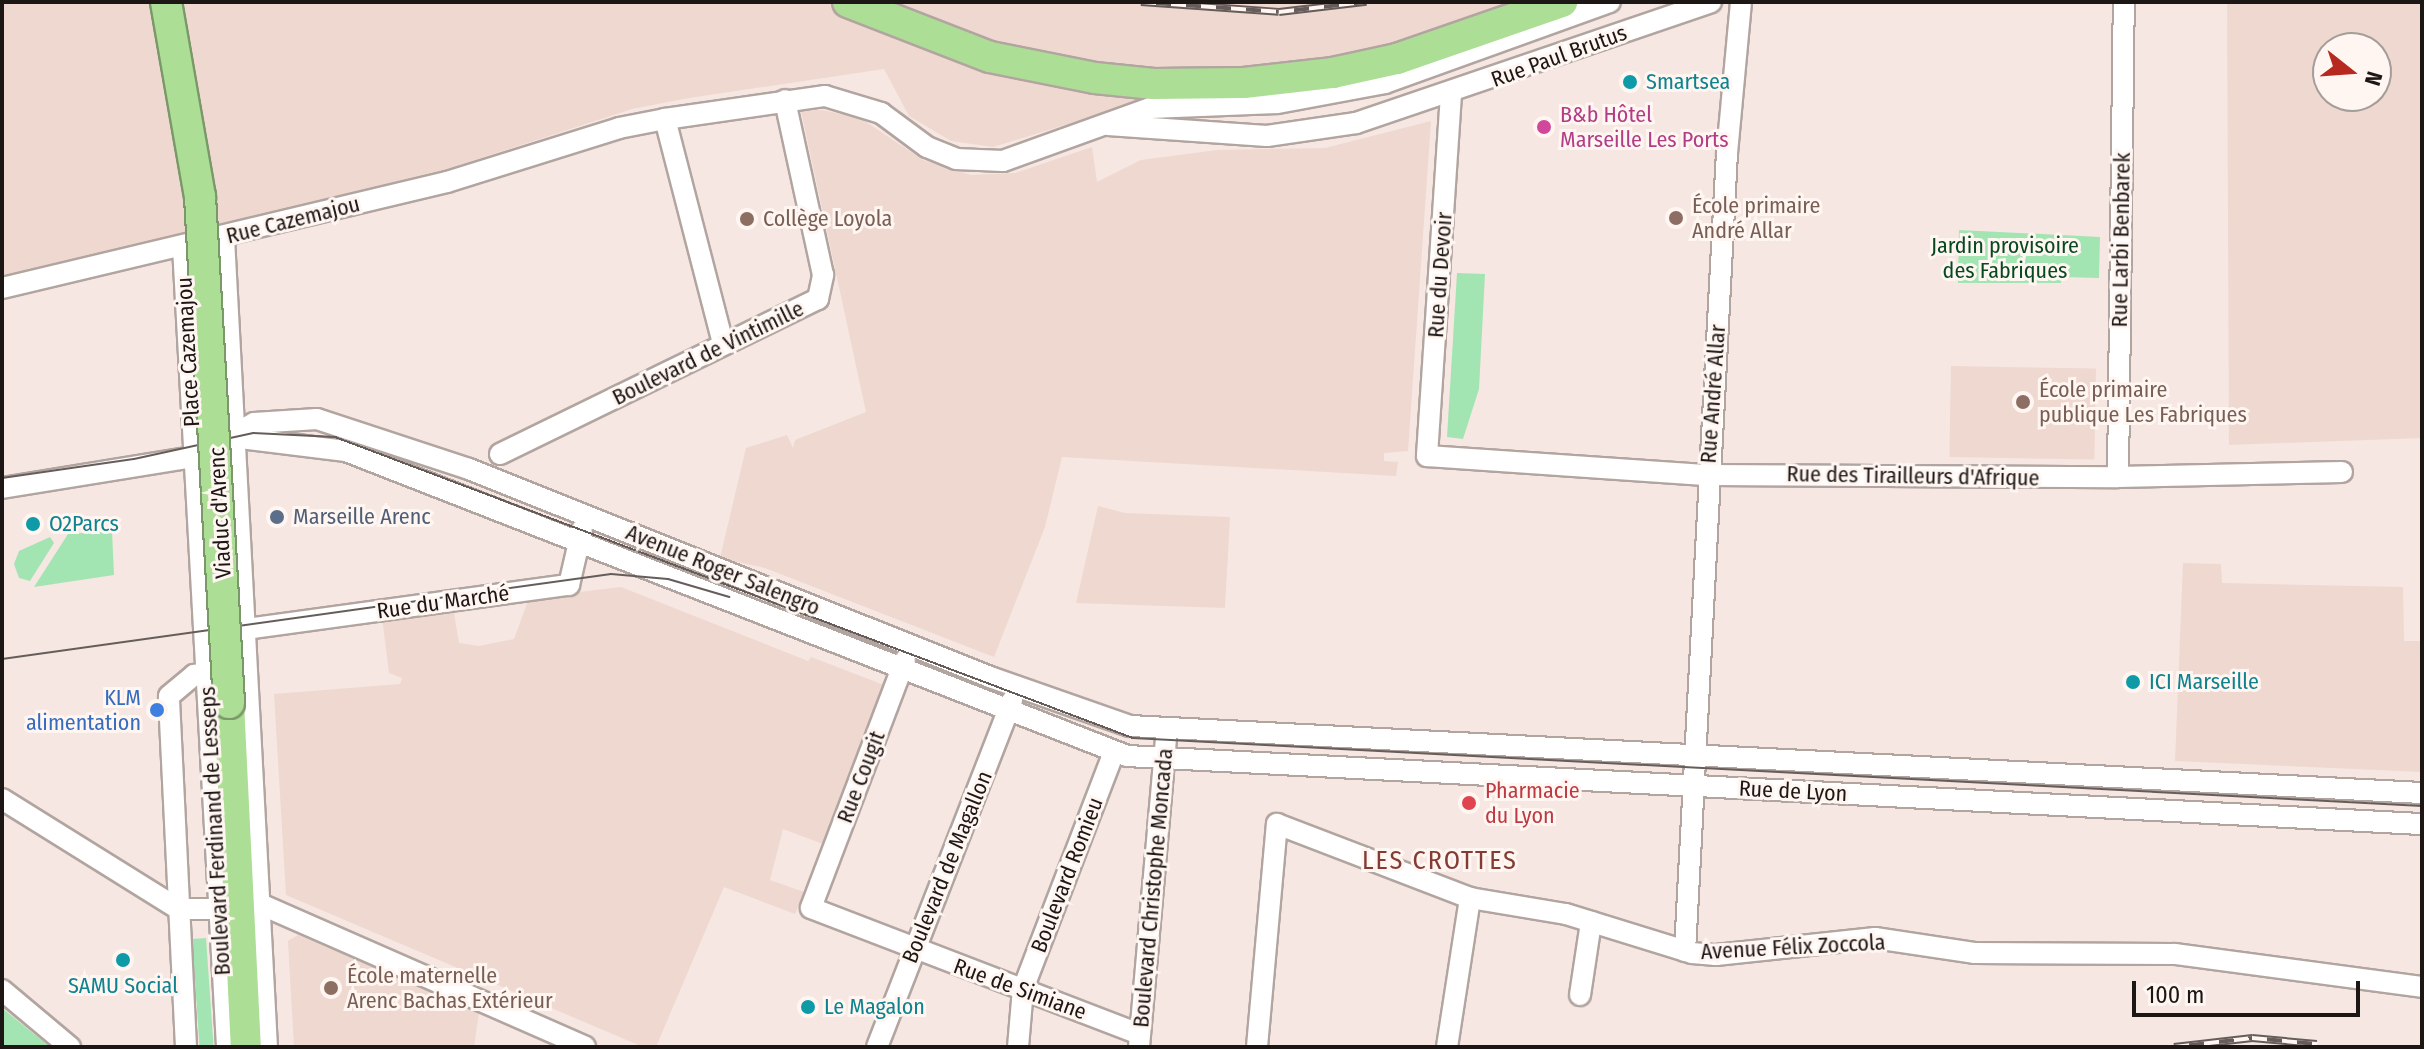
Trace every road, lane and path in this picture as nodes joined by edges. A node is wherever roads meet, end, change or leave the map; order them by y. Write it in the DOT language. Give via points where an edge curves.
graph roads {
  1 [pos="166,2"];
  2 [pos="848,2"];
  3 [pos="885,2"];
  4 [pos="1520,2"];
  5 [pos="1562,2"];
  6 [pos="1610,2"];
  7 [pos="1711,2"];
  8 [pos="1741,2"];
  9 [pos="2124,2"];
  10 [pos="1451,94"];
  11 [pos="785,100"];
  12 [pos="665,119"];
  13 [pos="1100,125"];
  14 [pos="224,238"];
  15 [pos="183,247"];
  16 [pos="2,288"];
  17 [pos="723,344"];
  18 [pos="232,437"];
  19 [pos="500,454"];
  20 [pos="1427,456"];
  21 [pos="193,457"];
  22 [pos="2342,472"];
  23 [pos="1708,475"];
  24 [pos="2118,477"];
  25 [pos="2,488"];
  26 [pos="585,515"];
  27 [pos="579,540"];
  28 [pos="246,629"];
  29 [pos="910,645"];
  30 [pos="902,671"];
  31 [pos="248,672"];
  32 [pos="205,674"];
  33 [pos="1016,687"];
  34 [pos="1008,712"];
  35 [pos="1167,729"];
  36 [pos="1216,732"];
  37 [pos="1114,752"];
  38 [pos="1692,756"];
  39 [pos="1165,760"];
  40 [pos="1690,786"];
  41 [pos="2422,793"];
  42 [pos="2,799"];
  43 [pos="2422,824"];
  44 [pos="1470,898"];
  45 [pos="260,904"];
  46 [pos="811,908"];
  47 [pos="179,909"];
  48 [pos="220,909"];
  49 [pos="1591,922"];
  50 [pos="1679,949"];
  51 [pos="914,950"];
  52 [pos="2422,987"];
  53 [pos="1023,989"];
  54 [pos="2,990"];
  55 [pos="1580,995"];
  56 [pos="1140,1040"];
  57 [pos="253,1043"];
  58 [pos="70,1047"];
  59 [pos="186,1047"];
  60 [pos="585,1047"];
  61 [pos="877,1047"];
  62 [pos="1018,1047"];
  63 [pos="1257,1047"];
  64 [pos="1447,1047"];
  1 -- 57 [label="highway, Viaduc d'Arenc, bridge" via="200,197"];
  2 -- 5 [label="highway" via="990,57 1154,84 1244,83 1333,73 1397,59"];
  3 -- 4 [label="highway" via="960,32 1058,57 1201,69 1357,52"];
  6 -- 13 [label="street, Rue Cazemajou" via="1428,69 1343,94 1277,103 1150,108"];
  7 -- 10 [label="street, Rue Paul Brutus"];
  8 -- 23 [label="street, Rue André Allar" via="1734,33"];
  9 -- 24 [label="street, Rue Larbi Benbarek"];
  10 -- 13 [label="street, Rue Paul Brutus" via="1356,123 1267,136"];
  10 -- 20 [label="street, Rue du Devoir"];
  11 -- 12 [label="street, Rue Cazemajou"];
  11 -- 13 [label="street, Rue Cazemajou" via="825,96 856,103 881,113 927,147 986,163 1025,156"];
  11 -- 17 [label="street, Boulevard de Vintimille" via="823,290 812,304"];
  12 -- 14 [label="street, Rue Cazemajou" via="447,182"];
  12 -- 17 [label="street"];
  14 -- 15 [label="street, Rue Cazemajou"];
  14 -- 18 [label="street, Place Cazemajou"];
  15 -- 16 [label="street, Rue Cazemajou"];
  15 -- 21 [label="street, Place Cazemajou"];
  17 -- 19 [label="street, Boulevard de Vintimille"];
  18 -- 21 [label="street, Avenue Roger Salengro"];
  18 -- 26 [label="street, Avenue Roger Salengro" via="254,423 340,424"];
  18 -- 27 [label="street, Avenue Roger Salengro" via="346,451"];
  18 -- 28 [label="street, Place Cazemajou"];
  20 -- 23 [label="street, Rue des Tirailleurs d'Afrique"];
  21 -- 25 [label="street, Avenue Roger Salengro"];
  21 -- 32 [label="street, Place Cazemajou"];
  22 -- 24 [label="street, Rue des Tirailleurs d'Afrique"];
  23 -- 24 [label="street, Rue des Tirailleurs d'Afrique"];
  23 -- 38 [label="street, Rue André Allar"];
  26 -- 27 [label="street, Rue du Marché"];
  26 -- 29 [label="street, Avenue Roger Salengro"];
  27 -- 28 [label="street, Rue du Marché" via="569,585"];
  27 -- 30 [label="street, Avenue Roger Salengro"];
  28 -- 31 [label="street, Boulevard Ferdinand de Lesseps"];
  29 -- 30 [label="street, Rue Cougit"];
  29 -- 33 [label="street, Avenue Roger Salengro"];
  30 -- 34 [label="street, Avenue Roger Salengro"];
  30 -- 46 [label="street, Rue Cougit"];
  31 -- 32 [label="street"];
  31 -- 45 [label="street, Boulevard Ferdinand de Lesseps"];
  32 -- 47 [label="street, Boulevard Ferdinand de Lesseps" via="194,675 169,696"];
  32 -- 48 [label="street, Boulevard Ferdinand de Lesseps"];
  33 -- 34 [label="street, Boulevard de Magallon"];
  33 -- 35 [label="street, Avenue Roger Salengro" via="1130,726"];
  34 -- 37 [label="street, Avenue Roger Salengro"];
  34 -- 51 [label="street, Boulevard de Magallon"];
  35 -- 36 [label="street, Avenue Roger Salengro"];
  35 -- 39 [label="street, Boulevard Christophe Moncada"];
  36 -- 38 [label="street, Rue de Lyon"];
  37 -- 39 [label="street, Avenue Roger Salengro"];
  37 -- 53 [label="street, Boulevard Romieu"];
  38 -- 40 [label="street, Rue André Allar"];
  38 -- 41 [label="street, Rue de Lyon"];
  39 -- 40 [label="street, Rue de Lyon"];
  39 -- 56 [label="street, Boulevard Christophe Moncada"];
  40 -- 43 [label="street, Rue de Lyon"];
  40 -- 50 [label="street, Rue André Allar" via="1680,810"];
  42 -- 47 [label="street"];
  44 -- 49 [label="street, Avenue Félix Zoccola"];
  44 -- 63 [label="street, Avenue Félix Zoccola" via="1277,824"];
  44 -- 64 [label="street"];
  45 -- 57 [label="street, Boulevard Ferdinand de Lesseps"];
  45 -- 60 [label="street"];
  46 -- 51 [label="street, Rue de Simiane"];
  47 -- 48 [label="street"];
  47 -- 59 [label="street, Boulevard Ferdinand de Lesseps"];
  48 -- 57 [label="street, Boulevard Ferdinand de Lesseps"];
  49 -- 50 [label="street, Avenue Félix Zoccola"];
  49 -- 55 [label="street"];
  50 -- 52 [label="street, Avenue Félix Zoccola" via="1716,955 1875,938 1974,953 2175,954"];
  51 -- 53 [label="street, Rue de Simiane"];
  51 -- 61 [label="street, Boulevard de Magallon"];
  53 -- 56 [label="street, Rue de Simiane"];
  53 -- 62 [label="street, Boulevard Romieu"];
  54 -- 58 [label="street"];
}
